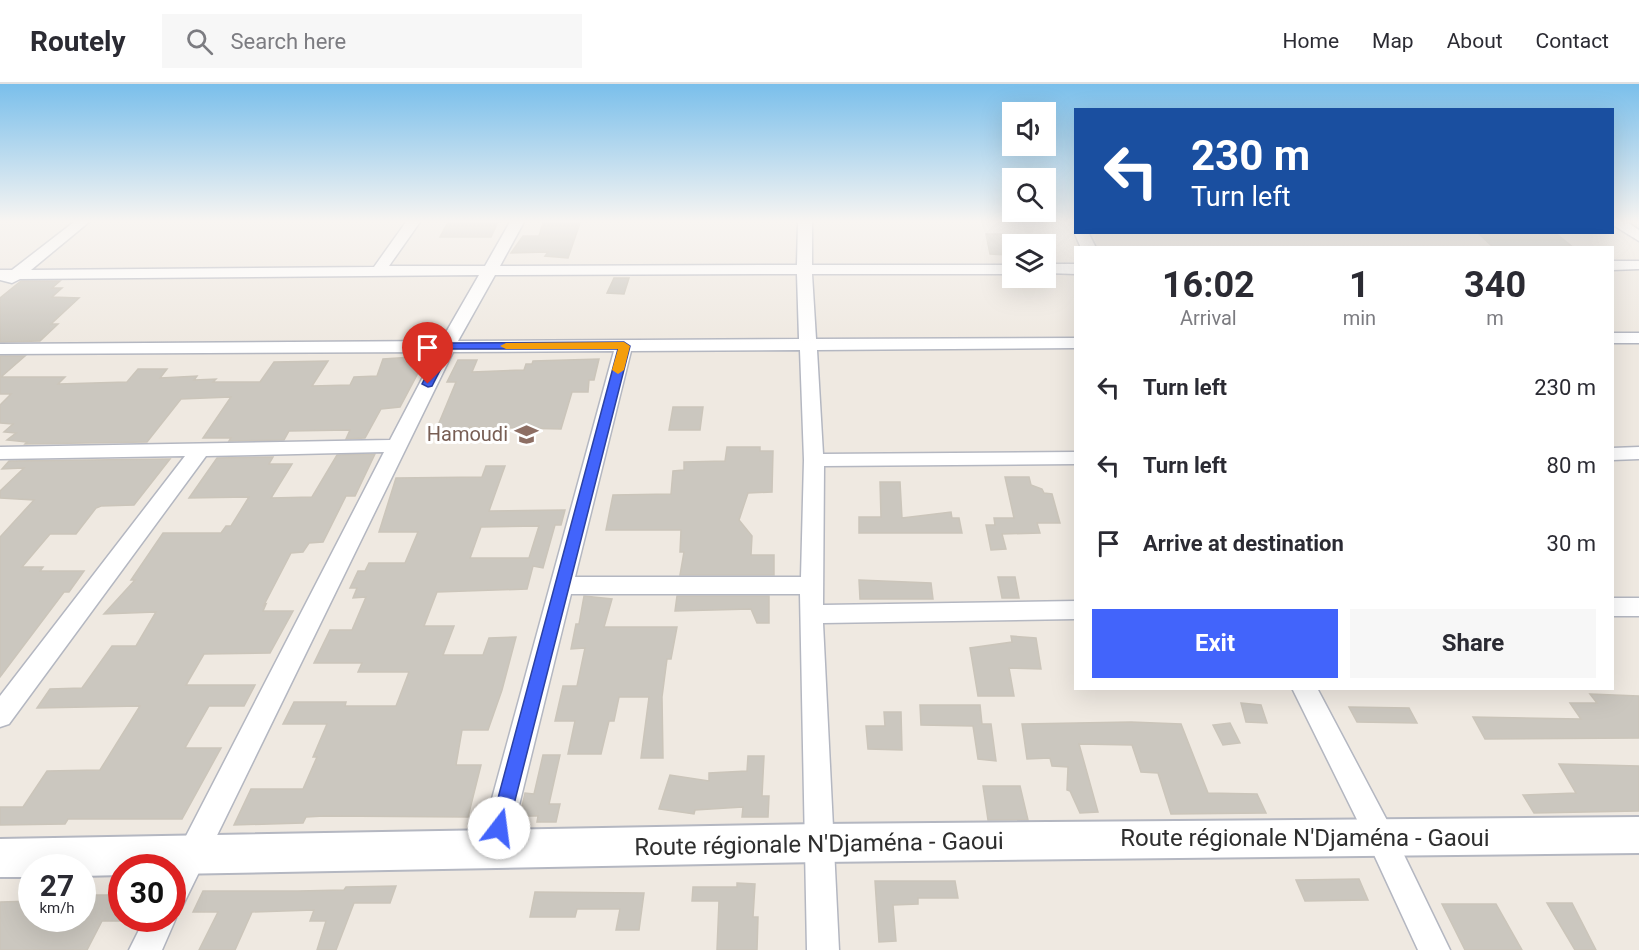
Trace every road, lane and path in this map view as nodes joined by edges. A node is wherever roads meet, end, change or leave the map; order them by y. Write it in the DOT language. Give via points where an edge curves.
graph roads {
  1 [pos="26,262"];
  2 [pos="384,262"];
  3 [pos="494,262"];
  4 [pos="804,262"];
  5 [pos="1639,265"];
  6 [pos="1614,266"];
  7 [pos="1002,269"];
  8 [pos="1056,269"];
  9 [pos="1074,269"];
  10 [pos="804,270"];
  11 [pos="378,271"];
  12 [pos="488,272"];
  13 [pos="8,275"];
  14 [pos="0,288"];
  15 [pos="1614,338"];
  16 [pos="1639,338"];
  17 [pos="1074,343"];
  18 [pos="809,344"];
  19 [pos="447,346"];
  20 [pos="624,346"];
  21 [pos="0,349"];
  22 [pos="397,446"];
  23 [pos="199,451"];
  24 [pos="0,453"];
  25 [pos="1614,453"];
  26 [pos="1639,453"];
  27 [pos="1074,458"];
  28 [pos="814,460"];
  29 [pos="813,585"];
  30 [pos="564,586"];
  31 [pos="1614,607"];
  32 [pos="1639,607"];
  33 [pos="1074,610"];
  34 [pos="811,614"];
  35 [pos="1305,690"];
  36 [pos="0,716"];
  37 [pos="1380,836"];
  38 [pos="1639,836"];
  39 [pos="820,843"];
  40 [pos="493,850"];
  41 [pos="193,854"];
  42 [pos="0,858"];
  43 [pos="186,867"];
  44 [pos="153,932"];
  45 [pos="145,950"];
  46 [pos="823,950"];
  47 [pos="1434,950"];
  1 -- 13 [label="street"];
  2 -- 11 [label="street"];
  3 -- 12 [label="street"];
  4 -- 10 [label="street"];
  5 -- 6 [label="street"];
  7 -- 10 [label="street"];
  8 -- 9 [label="street"];
  10 -- 12 [label="street"];
  10 -- 18 [label="street"];
  11 -- 12 [label="street"];
  11 -- 13 [label="street"];
  12 -- 19 [label="street"];
  13 -- 14 [label="street"];
  15 -- 16 [label="street"];
  17 -- 18 [label="street"];
  18 -- 20 [label="street"];
  18 -- 28 [label="street"];
  19 -- 20 [label="street"];
  19 -- 21 [label="street"];
  19 -- 22 [label="street"];
  20 -- 30 [label="street"];
  22 -- 23 [label="street"];
  22 -- 41 [label="street"];
  23 -- 24 [label="street"];
  23 -- 36 [label="street"];
  25 -- 26 [label="street"];
  27 -- 28 [label="street"];
  28 -- 29 [label="street"];
  29 -- 30 [label="street"];
  29 -- 34 [label="street"];
  30 -- 40 [label="street"];
  31 -- 32 [label="street"];
  33 -- 34 [label="street"];
  34 -- 39 [label="street"];
  35 -- 37 [label="street"];
  37 -- 38 [label="street, Route régionale N'Djaména - Gaoui"];
  37 -- 39 [label="street, Route régionale N'Djaména - Gaoui"];
  37 -- 47 [label="street"];
  39 -- 40 [label="street, Route régionale N'Djaména - Gaoui"];
  39 -- 46 [label="street"];
  40 -- 41 [label="street, Route régionale N'Djaména - Gaoui"];
  41 -- 42 [label="street, Route régionale N'Djaména - Gaoui"];
  41 -- 43 [label="street"];
  44 -- 45 [label="street"];
}
